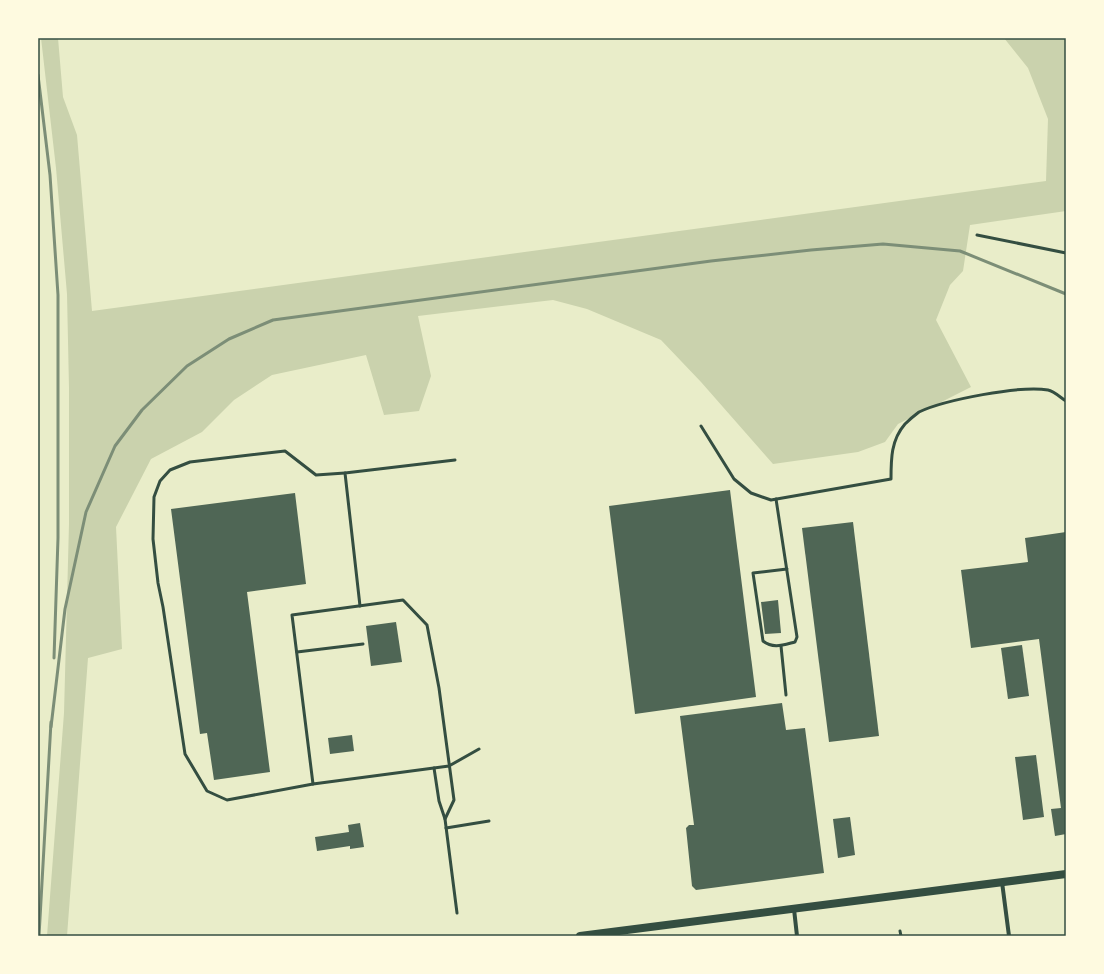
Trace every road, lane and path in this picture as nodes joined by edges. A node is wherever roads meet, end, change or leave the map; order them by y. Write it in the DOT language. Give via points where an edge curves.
graph roads {
  1 [pos="977,235"];
  2 [pos="1066,254"];
  3 [pos="1066,401"];
  4 [pos="701,426"];
  5 [pos="455,460"];
  6 [pos="345,473"];
  7 [pos="776,499"];
  8 [pos="786,569"];
  9 [pos="360,606"];
  10 [pos="363,644"];
  11 [pos="781,646"];
  12 [pos="297,652"];
  13 [pos="786,695"];
  14 [pos="479,749"];
  15 [pos="449,766"];
  16 [pos="434,768"];
  17 [pos="313,784"];
  18 [pos="445,819"];
  19 [pos="489,821"];
  20 [pos="446,828"];
  21 [pos="1066,874"];
  22 [pos="1002,882"];
  23 [pos="794,909"];
  24 [pos="457,913"];
  25 [pos="900,931"];
  26 [pos="580,936"];
  27 [pos="797,936"];
  28 [pos="901,936"];
  29 [pos="1008,936"];
  1 -- 2 [label="lane"];
  3 -- 7 [label="lane" via="1049,390 1018,390 945,404 918,413 905,424 896,438 891,456 891,479"];
  4 -- 7 [label="lane" via="734,479 752,493"];
  5 -- 6 [label="lane"];
  6 -- 9 [label="lane"];
  6 -- 17 [label="lane" via="316,475 285,451 190,462 170,470 160,481 154,497 153,539 158,583 185,754 207,791 226,800"];
  7 -- 8 [label="lane"];
  8 -- 11 [label="lane" via="797,637 794,642"];
  8 -- 11 [label="lane" via="753,573 763,641 768,645"];
  9 -- 12 [label="lane" via="292,615"];
  9 -- 15 [label="lane" via="403,600 427,625 439,688"];
  10 -- 12 [label="lane"];
  11 -- 13 [label="lane"];
  12 -- 17 [label="lane"];
  14 -- 15 [label="lane"];
  15 -- 16 [label="lane"];
  15 -- 18 [label="lane" via="454,800"];
  16 -- 17 [label="lane"];
  16 -- 18 [label="lane" via="438,801"];
  18 -- 20 [label="lane"];
  19 -- 20 [label="lane"];
  20 -- 24 [label="lane"];
  21 -- 22 [label="main road"];
  22 -- 23 [label="main road"];
  22 -- 29 [label="street"];
  23 -- 26 [label="main road"];
  23 -- 27 [label="street"];
  25 -- 28 [label="lane"];
}
